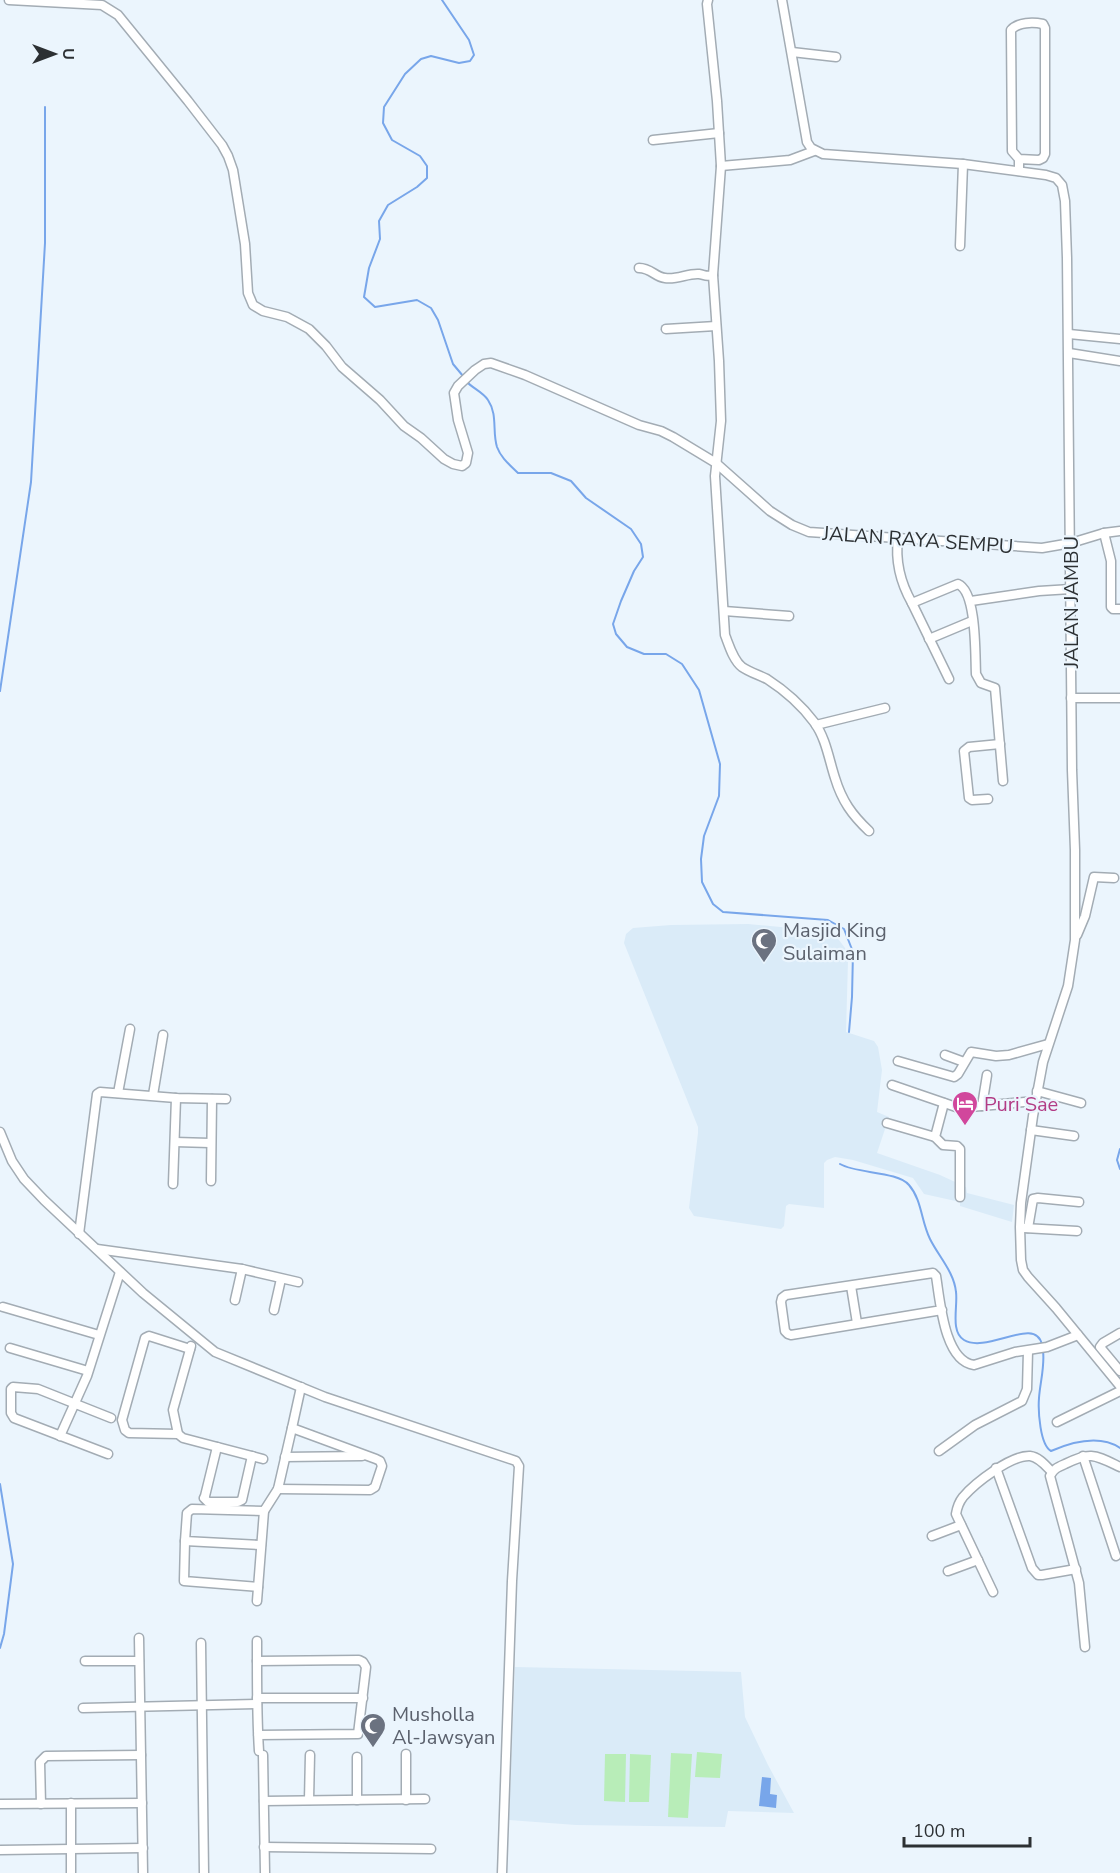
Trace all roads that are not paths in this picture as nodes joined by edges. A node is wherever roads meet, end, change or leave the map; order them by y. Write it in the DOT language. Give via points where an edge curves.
graph roads {
  1 [pos="9,0"];
  2 [pos="708,0"];
  3 [pos="783,0"];
  4 [pos="792,52"];
  5 [pos="836,57"];
  6 [pos="719,133"];
  7 [pos="653,140"];
  8 [pos="814,151"];
  9 [pos="1019,159"];
  10 [pos="963,164"];
  11 [pos="721,166"];
  12 [pos="1018,171"];
  13 [pos="960,246"];
  14 [pos="639,268"];
  15 [pos="713,275"];
  16 [pos="716,326"];
  17 [pos="666,329"];
  18 [pos="1069,334"];
  19 [pos="1120,339"];
  20 [pos="1069,353"];
  21 [pos="1120,361"];
  22 [pos="716,463"];
  23 [pos="1120,531"];
  24 [pos="1104,533"];
  25 [pos="898,538"];
  26 [pos="1071,543"];
  27 [pos="1071,589"];
  28 [pos="971,601"];
  29 [pos="912,603"];
  30 [pos="1120,609"];
  31 [pos="724,611"];
  32 [pos="789,616"];
  33 [pos="972,621"];
  34 [pos="929,639"];
  35 [pos="949,679"];
  36 [pos="1071,698"];
  37 [pos="1120,698"];
  38 [pos="885,708"];
  39 [pos="816,725"];
  40 [pos="1000,744"];
  41 [pos="1003,781"];
  42 [pos="988,799"];
  43 [pos="869,831"];
  44 [pos="1075,869"];
  45 [pos="1114,878"];
  46 [pos="1091,887"];
  47 [pos="1075,940"];
  48 [pos="130,1029"];
  49 [pos="163,1035"];
  50 [pos="1048,1044"];
  51 [pos="945,1055"];
  52 [pos="898,1061"];
  53 [pos="964,1062"];
  54 [pos="987,1075"];
  55 [pos="892,1085"];
  56 [pos="118,1093"];
  57 [pos="153,1095"];
  58 [pos="1036,1096"];
  59 [pos="176,1098"];
  60 [pos="212,1099"];
  61 [pos="226,1099"];
  62 [pos="944,1103"];
  63 [pos="1081,1103"];
  64 [pos="982,1106"];
  65 [pos="886,1123"];
  66 [pos="1030,1130"];
  67 [pos="0,1132"];
  68 [pos="1074,1136"];
  69 [pos="935,1137"];
  70 [pos="175,1142"];
  71 [pos="210,1143"];
  72 [pos="211,1181"];
  73 [pos="173,1184"];
  74 [pos="960,1197"];
  75 [pos="1079,1202"];
  76 [pos="1024,1227"];
  77 [pos="1077,1231"];
  78 [pos="79,1234"];
  79 [pos="97,1249"];
  80 [pos="242,1269"];
  81 [pos="120,1272"];
  82 [pos="281,1279"];
  83 [pos="298,1282"];
  84 [pos="851,1286"];
  85 [pos="235,1300"];
  86 [pos="3,1307"];
  87 [pos="274,1310"];
  88 [pos="942,1310"];
  89 [pos="857,1323"];
  90 [pos="1120,1333"];
  91 [pos="99,1335"];
  92 [pos="1078,1335"];
  93 [pos="194,1337"];
  94 [pos="10,1348"];
  95 [pos="190,1349"];
  96 [pos="1032,1350"];
  97 [pos="88,1371"];
  98 [pos="1120,1371"];
  99 [pos="1120,1386"];
  100 [pos="301,1387"];
  101 [pos="1120,1391"];
  102 [pos="75,1403"];
  103 [pos="111,1418"];
  104 [pos="1057,1422"];
  105 [pos="292,1428"];
  106 [pos="178,1434"];
  107 [pos="60,1436"];
  108 [pos="217,1447"];
  109 [pos="939,1451"];
  110 [pos="108,1455"];
  111 [pos="252,1456"];
  112 [pos="367,1456"];
  113 [pos="1083,1456"];
  114 [pos="285,1457"];
  115 [pos="263,1459"];
  116 [pos="1120,1467"];
  117 [pos="996,1468"];
  118 [pos="1052,1473"];
  119 [pos="278,1489"];
  120 [pos="264,1511"];
  121 [pos="961,1525"];
  122 [pos="932,1536"];
  123 [pos="185,1541"];
  124 [pos="261,1545"];
  125 [pos="1116,1556"];
  126 [pos="978,1560"];
  127 [pos="1076,1569"];
  128 [pos="948,1571"];
  129 [pos="258,1587"];
  130 [pos="993,1592"];
  131 [pos="257,1601"];
  132 [pos="139,1638"];
  133 [pos="257,1641"];
  134 [pos="201,1643"];
  135 [pos="1084,1647"];
  136 [pos="85,1661"];
  137 [pos="139,1661"];
  138 [pos="257,1661"];
  139 [pos="363,1698"];
  140 [pos="257,1701"];
  141 [pos="202,1705"];
  142 [pos="83,1708"];
  143 [pos="140,1708"];
  144 [pos="258,1735"];
  145 [pos="405,1754"];
  146 [pos="141,1755"];
  147 [pos="310,1755"];
  148 [pos="357,1757"];
  149 [pos="424,1799"];
  150 [pos="309,1800"];
  151 [pos="357,1800"];
  152 [pos="405,1800"];
  153 [pos="264,1801"];
  154 [pos="71,1803"];
  155 [pos="142,1803"];
  156 [pos="0,1804"];
  157 [pos="40,1804"];
  158 [pos="264,1847"];
  159 [pos="143,1848"];
  160 [pos="71,1849"];
  161 [pos="431,1849"];
  162 [pos="0,1850"];
  163 [pos="71,1873"];
  164 [pos="143,1873"];
  165 [pos="204,1873"];
  166 [pos="265,1873"];
  167 [pos="502,1873"];
  1 -- 22 [label="street, JALAN RAYA SEMPU" via="102,5 118,15 228,156 253,305 309,329 342,367 444,459 457,466 466,463 468,453 454,399 458,386 484,364 499,364 661,431"];
  2 -- 6 [label="street"];
  3 -- 4 [label="street"];
  4 -- 5 [label="street"];
  4 -- 8 [label="street" via="807,142"];
  6 -- 7 [label="street"];
  6 -- 11 [label="street"];
  8 -- 10 [label="street, JALAN JAMBU"];
  8 -- 11 [label="street" via="790,160"];
  9 -- 9 [label="street" via="1011,151 1011,30 1017,25 1040,23 1045,28 1045,153 1039,160"];
  9 -- 12 [label="street"];
  10 -- 12 [label="street, JALAN JAMBU"];
  10 -- 13 [label="street"];
  11 -- 15 [label="street"];
  12 -- 18 [label="street, JALAN JAMBU" via="1056,178 1063,189"];
  14 -- 15 [label="street" via="666,279"];
  15 -- 16 [label="street"];
  16 -- 17 [label="street"];
  16 -- 22 [label="street" via="721,421"];
  18 -- 19 [label="street"];
  18 -- 20 [label="street, JALAN JAMBU"];
  20 -- 21 [label="street"];
  20 -- 26 [label="street, JALAN JAMBU"];
  22 -- 25 [label="street, JALAN RAYA SEMPU" via="770,511 803,530"];
  22 -- 31 [label="street"];
  23 -- 24 [label="street, JALAN RAYA SEMPU"];
  24 -- 26 [label="street, JALAN RAYA SEMPU"];
  24 -- 30 [label="street" via="1111,561 1111,607"];
  25 -- 26 [label="street, JALAN RAYA SEMPU" via="1042,548"];
  25 -- 29 [label="street" via="897,565"];
  26 -- 27 [label="street, JALAN JAMBU"];
  27 -- 28 [label="street"];
  27 -- 36 [label="street, JALAN JAMBU"];
  28 -- 29 [label="street" via="958,584"];
  28 -- 33 [label="street"];
  29 -- 34 [label="street"];
  31 -- 32 [label="street"];
  31 -- 39 [label="street" via="725,635 741,666 769,681"];
  33 -- 34 [label="street"];
  33 -- 40 [label="street" via="976,674 981,683 995,688"];
  34 -- 35 [label="street"];
  36 -- 37 [label="street"];
  36 -- 44 [label="street, JALAN JAMBU"];
  38 -- 39 [label="street"];
  39 -- 43 [label="street" via="844,801"];
  40 -- 41 [label="street"];
  40 -- 42 [label="street" via="964,751 969,798"];
  44 -- 46 [label="street"];
  44 -- 47 [label="street, JALAN JAMBU"];
  45 -- 46 [label="street" via="1094,877"];
  46 -- 47 [label="street"];
  47 -- 50 [label="street, JALAN JAMBU" via="1066,995"];
  48 -- 56 [label="street"];
  49 -- 57 [label="street"];
  50 -- 53 [label="street" via="1009,1055 971,1052"];
  50 -- 58 [label="street, JALAN JAMBU"];
  51 -- 53 [label="street"];
  52 -- 53 [label="street" via="954,1077"];
  54 -- 64 [label="street"];
  55 -- 62 [label="street"];
  56 -- 57 [label="street"];
  56 -- 78 [label="street" via="97,1095"];
  57 -- 59 [label="street"];
  58 -- 63 [label="street"];
  58 -- 64 [label="street"];
  58 -- 66 [label="street, JALAN JAMBU"];
  59 -- 60 [label="street"];
  59 -- 70 [label="street"];
  60 -- 61 [label="street"];
  60 -- 71 [label="street"];
  62 -- 64 [label="street" via="959,1108"];
  62 -- 69 [label="street"];
  65 -- 69 [label="street"];
  66 -- 68 [label="street"];
  66 -- 76 [label="street, JALAN JAMBU"];
  67 -- 78 [label="street" via="24,1179"];
  69 -- 74 [label="street" via="946,1147 959,1147"];
  70 -- 71 [label="street"];
  70 -- 73 [label="street"];
  71 -- 72 [label="street"];
  75 -- 76 [label="street" via="1033,1199"];
  76 -- 77 [label="street"];
  76 -- 92 [label="street, JALAN JAMBU" via="1023,1270"];
  78 -- 79 [label="street"];
  79 -- 80 [label="street"];
  79 -- 81 [label="street"];
  80 -- 82 [label="street"];
  80 -- 85 [label="street"];
  81 -- 91 [label="street"];
  81 -- 93 [label="street"];
  82 -- 83 [label="street"];
  82 -- 87 [label="street"];
  84 -- 88 [label="street" via="934,1273"];
  84 -- 89 [label="street"];
  84 -- 89 [label="street" via="786,1295 781,1302 785,1331 788,1334"];
  86 -- 91 [label="street"];
  88 -- 89 [label="street"];
  88 -- 96 [label="street" via="951,1345 969,1364"];
  90 -- 98 [label="street" via="1100,1347"];
  91 -- 97 [label="street"];
  92 -- 96 [label="street"];
  92 -- 99 [label="street, JALAN JAMBU"];
  93 -- 95 [label="street"];
  93 -- 100 [label="street" via="224,1357"];
  94 -- 97 [label="street"];
  95 -- 106 [label="street" via="173,1410"];
  95 -- 106 [label="street" via="145,1338 122,1420 129,1433"];
  96 -- 109 [label="street" via="1022,1401 975,1425"];
  97 -- 102 [label="street"];
  100 -- 105 [label="street"];
  100 -- 167 [label="street" via="516,1461 519,1466"];
  101 -- 104 [label="street"];
  102 -- 103 [label="street"];
  102 -- 107 [label="street"];
  102 -- 107 [label="street" via="38,1389 11,1389 14,1418"];
  105 -- 112 [label="street"];
  105 -- 114 [label="street"];
  106 -- 108 [label="street"];
  107 -- 110 [label="street"];
  108 -- 111 [label="street"];
  108 -- 111 [label="street" via="204,1498 208,1502 242,1500"];
  111 -- 115 [label="street"];
  112 -- 114 [label="street"];
  112 -- 119 [label="street" via="380,1461 382,1466 374,1489"];
  113 -- 116 [label="street" via="1102,1458"];
  113 -- 118 [label="street"];
  113 -- 125 [label="street"];
  114 -- 119 [label="street"];
  117 -- 118 [label="street" via="1032,1456"];
  117 -- 121 [label="street" via="962,1498 956,1514"];
  117 -- 127 [label="street" via="1035,1573"];
  118 -- 127 [label="street"];
  119 -- 120 [label="street"];
  120 -- 123 [label="street" via="192,1509 187,1513"];
  120 -- 124 [label="street"];
  121 -- 122 [label="street"];
  121 -- 126 [label="street"];
  123 -- 124 [label="street"];
  123 -- 129 [label="street" via="184,1581"];
  124 -- 129 [label="street"];
  126 -- 128 [label="street"];
  126 -- 130 [label="street"];
  127 -- 135 [label="street"];
  129 -- 131 [label="street"];
  132 -- 137 [label="street"];
  133 -- 138 [label="street"];
  134 -- 141 [label="street"];
  136 -- 137 [label="street"];
  137 -- 143 [label="street"];
  138 -- 139 [label="street" via="359,1660 366,1667"];
  138 -- 140 [label="street"];
  139 -- 140 [label="street"];
  139 -- 144 [label="street" via="358,1734"];
  140 -- 141 [label="street"];
  140 -- 144 [label="street"];
  141 -- 143 [label="street"];
  141 -- 165 [label="street"];
  142 -- 143 [label="street"];
  143 -- 146 [label="street"];
  144 -- 153 [label="street"];
  145 -- 152 [label="street"];
  146 -- 155 [label="street"];
  146 -- 157 [label="street" via="46,1756 40,1762"];
  147 -- 150 [label="street"];
  148 -- 151 [label="street"];
  149 -- 152 [label="street"];
  150 -- 151 [label="street"];
  150 -- 153 [label="street"];
  151 -- 152 [label="street"];
  153 -- 158 [label="street"];
  154 -- 155 [label="street"];
  154 -- 157 [label="street"];
  154 -- 160 [label="street"];
  155 -- 159 [label="street"];
  156 -- 157 [label="street"];
  158 -- 161 [label="street"];
  158 -- 166 [label="street"];
  159 -- 160 [label="street"];
  159 -- 164 [label="street"];
  160 -- 162 [label="street"];
  160 -- 163 [label="street"];
}
